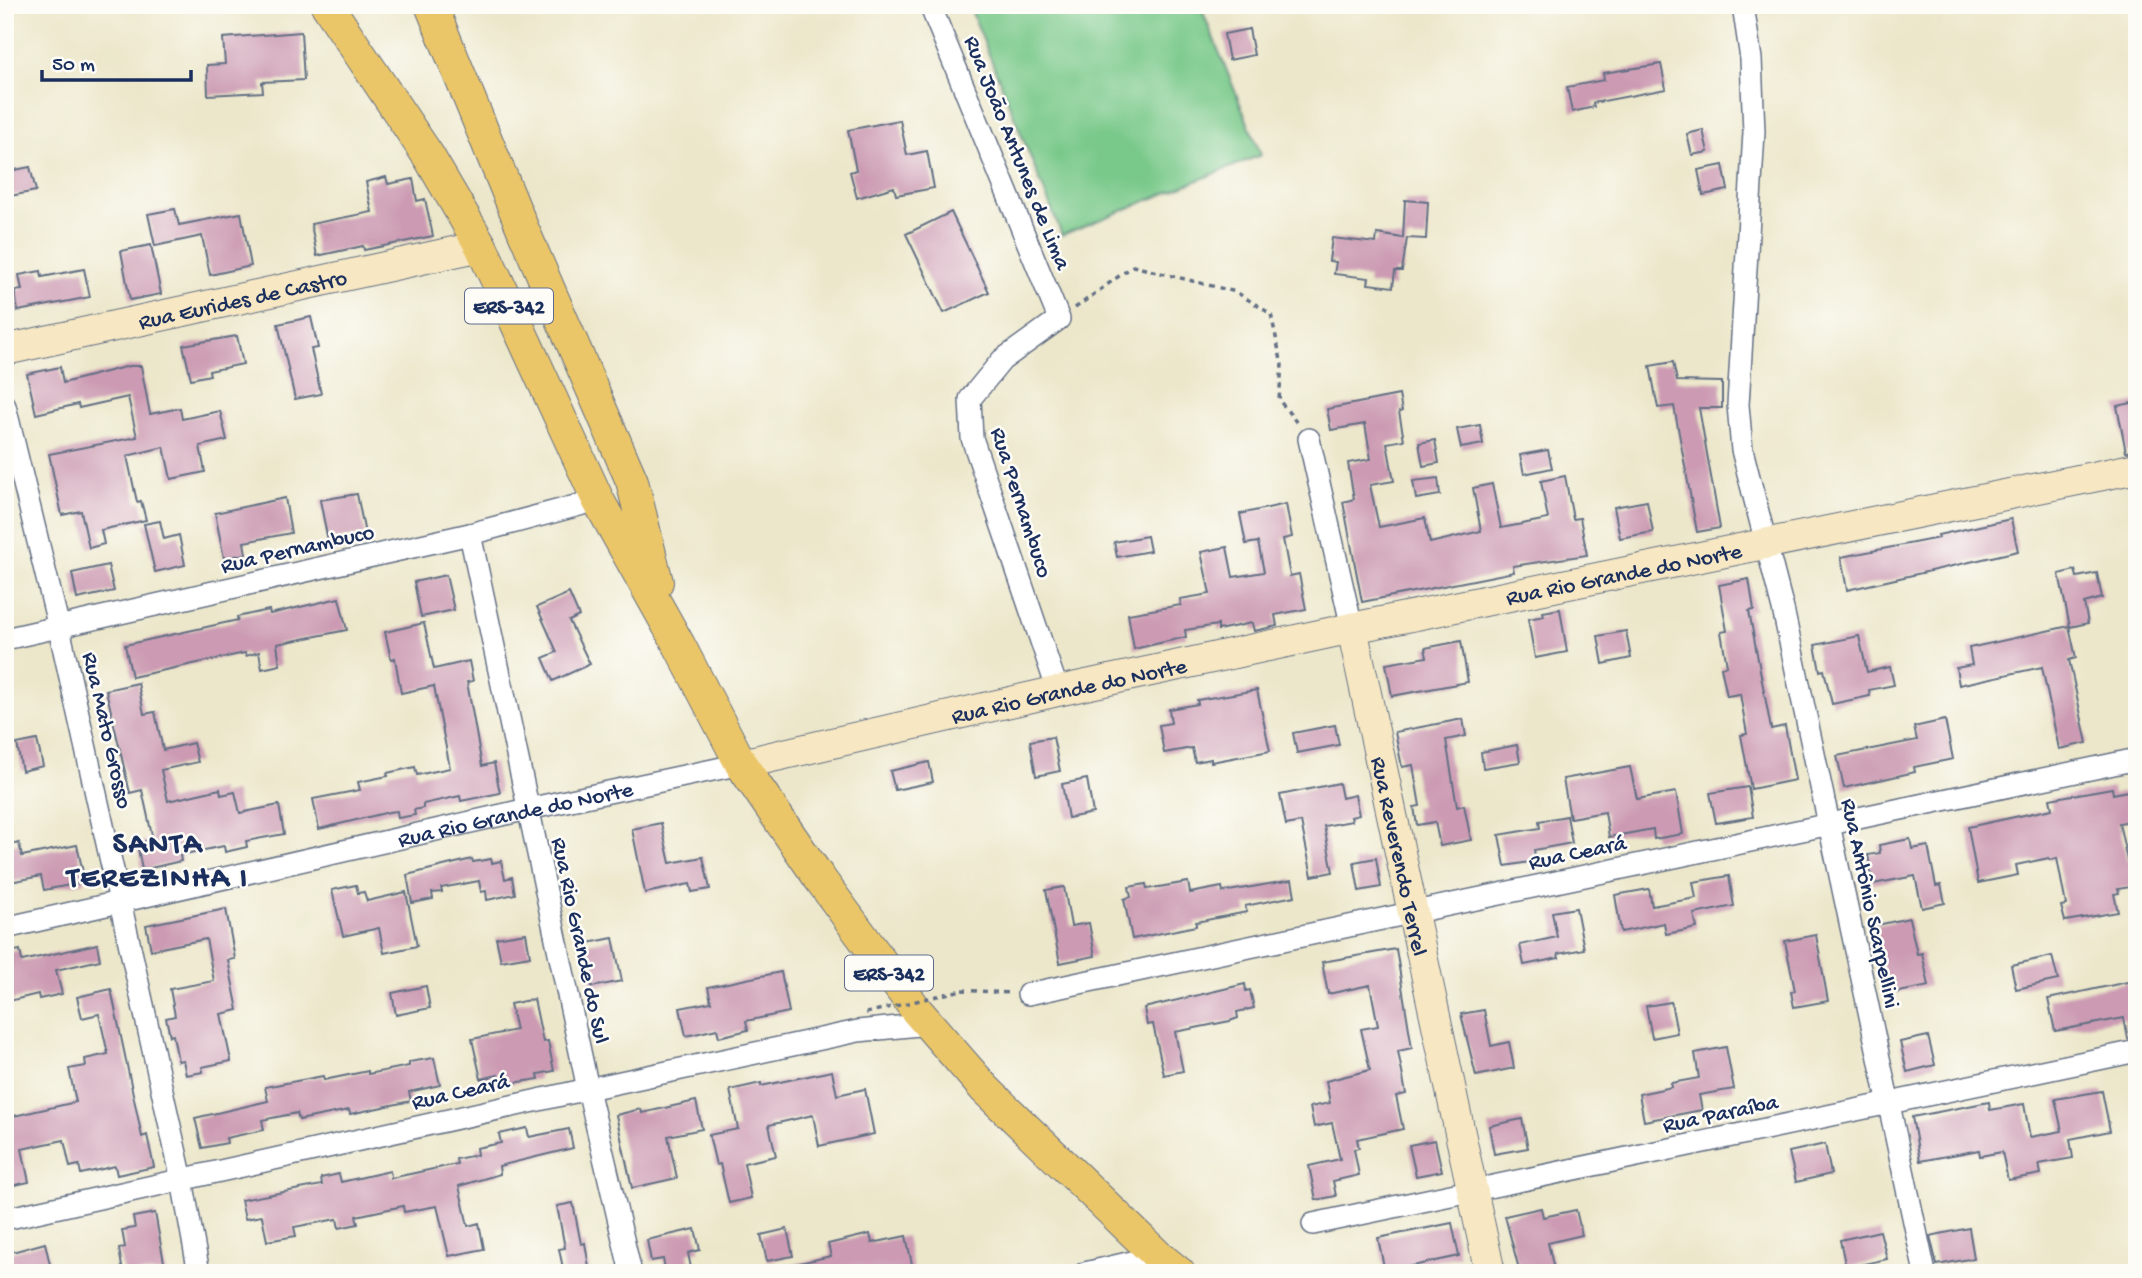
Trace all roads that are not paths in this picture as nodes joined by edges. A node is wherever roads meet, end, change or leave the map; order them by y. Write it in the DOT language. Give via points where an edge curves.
graph roads {
  1 [pos="327,5"];
  2 [pos="431,5"];
  3 [pos="930,5"];
  4 [pos="1743,5"];
  5 [pos="481,246"];
  6 [pos="1059,319"];
  7 [pos="5,350"];
  8 [pos="5,405"];
  9 [pos="1309,439"];
  10 [pos="2137,468"];
  11 [pos="598,500"];
  12 [pos="470,534"];
  13 [pos="1766,544"];
  14 [pos="666,621"];
  15 [pos="59,628"];
  16 [pos="1352,628"];
  17 [pos="5,639"];
  18 [pos="1058,691"];
  19 [pos="2137,759"];
  20 [pos="741,764"];
  21 [pos="527,809"];
  22 [pos="1828,824"];
  23 [pos="120,903"];
  24 [pos="1413,912"];
  25 [pos="5,928"];
  26 [pos="1028,994"];
  27 [pos="929,1024"];
  28 [pos="2137,1051"];
  29 [pos="588,1089"];
  30 [pos="1889,1103"];
  31 [pos="182,1180"];
  32 [pos="1472,1191"];
  33 [pos="5,1219"];
  34 [pos="1313,1224"];
  35 [pos="1168,1264"];
  36 [pos="199,1273"];
  37 [pos="631,1273"];
  38 [pos="1085,1273"];
  39 [pos="1490,1273"];
  40 [pos="1925,1273"];
  1 -- 5 [label="main road, ERS-342" via="429,157"];
  2 -- 14 [label="main road, ERS-342" via="632,481"];
  3 -- 6 [label="street, Rua João Antunes de Lima"];
  4 -- 13 [label="street, Rua Antônio Scarpellini" via="1754,132 1738,405 1742,450"];
  5 -- 7 [label="street, Rua Eurides de Castro"];
  5 -- 11 [label="main road, ERS-342"];
  6 -- 18 [label="street, Rua Pernambuco" via="1002,360 970,399 972,438"];
  8 -- 15 [label="street, Rua Mato Grosso"];
  9 -- 16 [label="street, Rua Reverendo Terrel"];
  10 -- 13 [label="street, Rua Rio Grande do Norte"];
  11 -- 12 [label="street, Rua Pernambuco"];
  11 -- 14 [label="main road, ERS-342"];
  12 -- 15 [label="street, Rua Pernambuco"];
  12 -- 21 [label="street, Rua Rio Grande do Sul"];
  13 -- 16 [label="street, Rua Rio Grande do Norte"];
  13 -- 22 [label="street, Rua Antônio Scarpellini"];
  14 -- 20 [label="main road, ERS-342"];
  15 -- 17 [label="street, Rua Pernambuco"];
  15 -- 23 [label="street, Rua Mato Grosso"];
  16 -- 18 [label="street, Rua Rio Grande do Norte"];
  16 -- 24 [label="street, Rua Reverendo Terrel"];
  18 -- 20 [label="street, Rua Rio Grande do Norte"];
  19 -- 22 [label="street, Rua Ceará"];
  20 -- 21 [label="street, Rua Rio Grande do Norte"];
  20 -- 27 [label="main road, ERS-342"];
  21 -- 23 [label="street, Rua Rio Grande do Norte"];
  21 -- 29 [label="street, Rua Rio Grande do Sul"];
  22 -- 24 [label="street, Rua Ceará"];
  22 -- 30 [label="street, Rua Antônio Scarpellini"];
  23 -- 25 [label="street, Rua Rio Grande do Norte"];
  23 -- 31 [label="street, Rua Mato Grosso"];
  24 -- 26 [label="street, Rua Ceará"];
  24 -- 32 [label="street, Rua Reverendo Terrel"];
  27 -- 29 [label="street, Rua Ceará" via="858,1031"];
  27 -- 35 [label="main road, ERS-342" via="985,1089"];
  28 -- 30 [label="street, Rua Paraíba"];
  29 -- 31 [label="street, Rua Ceará"];
  29 -- 37 [label="street, Rua Rio Grande do Sul"];
  30 -- 32 [label="street, Rua Paraíba"];
  30 -- 40 [label="street, Rua Antônio Scarpellini"];
  31 -- 33 [label="street, Rua Ceará"];
  31 -- 36 [label="street, Rua Mato Grosso"];
  32 -- 34 [label="street, Rua Paraíba"];
  32 -- 39 [label="street, Rua Reverendo Terrel"];
  35 -- 38 [label="street"];
}
